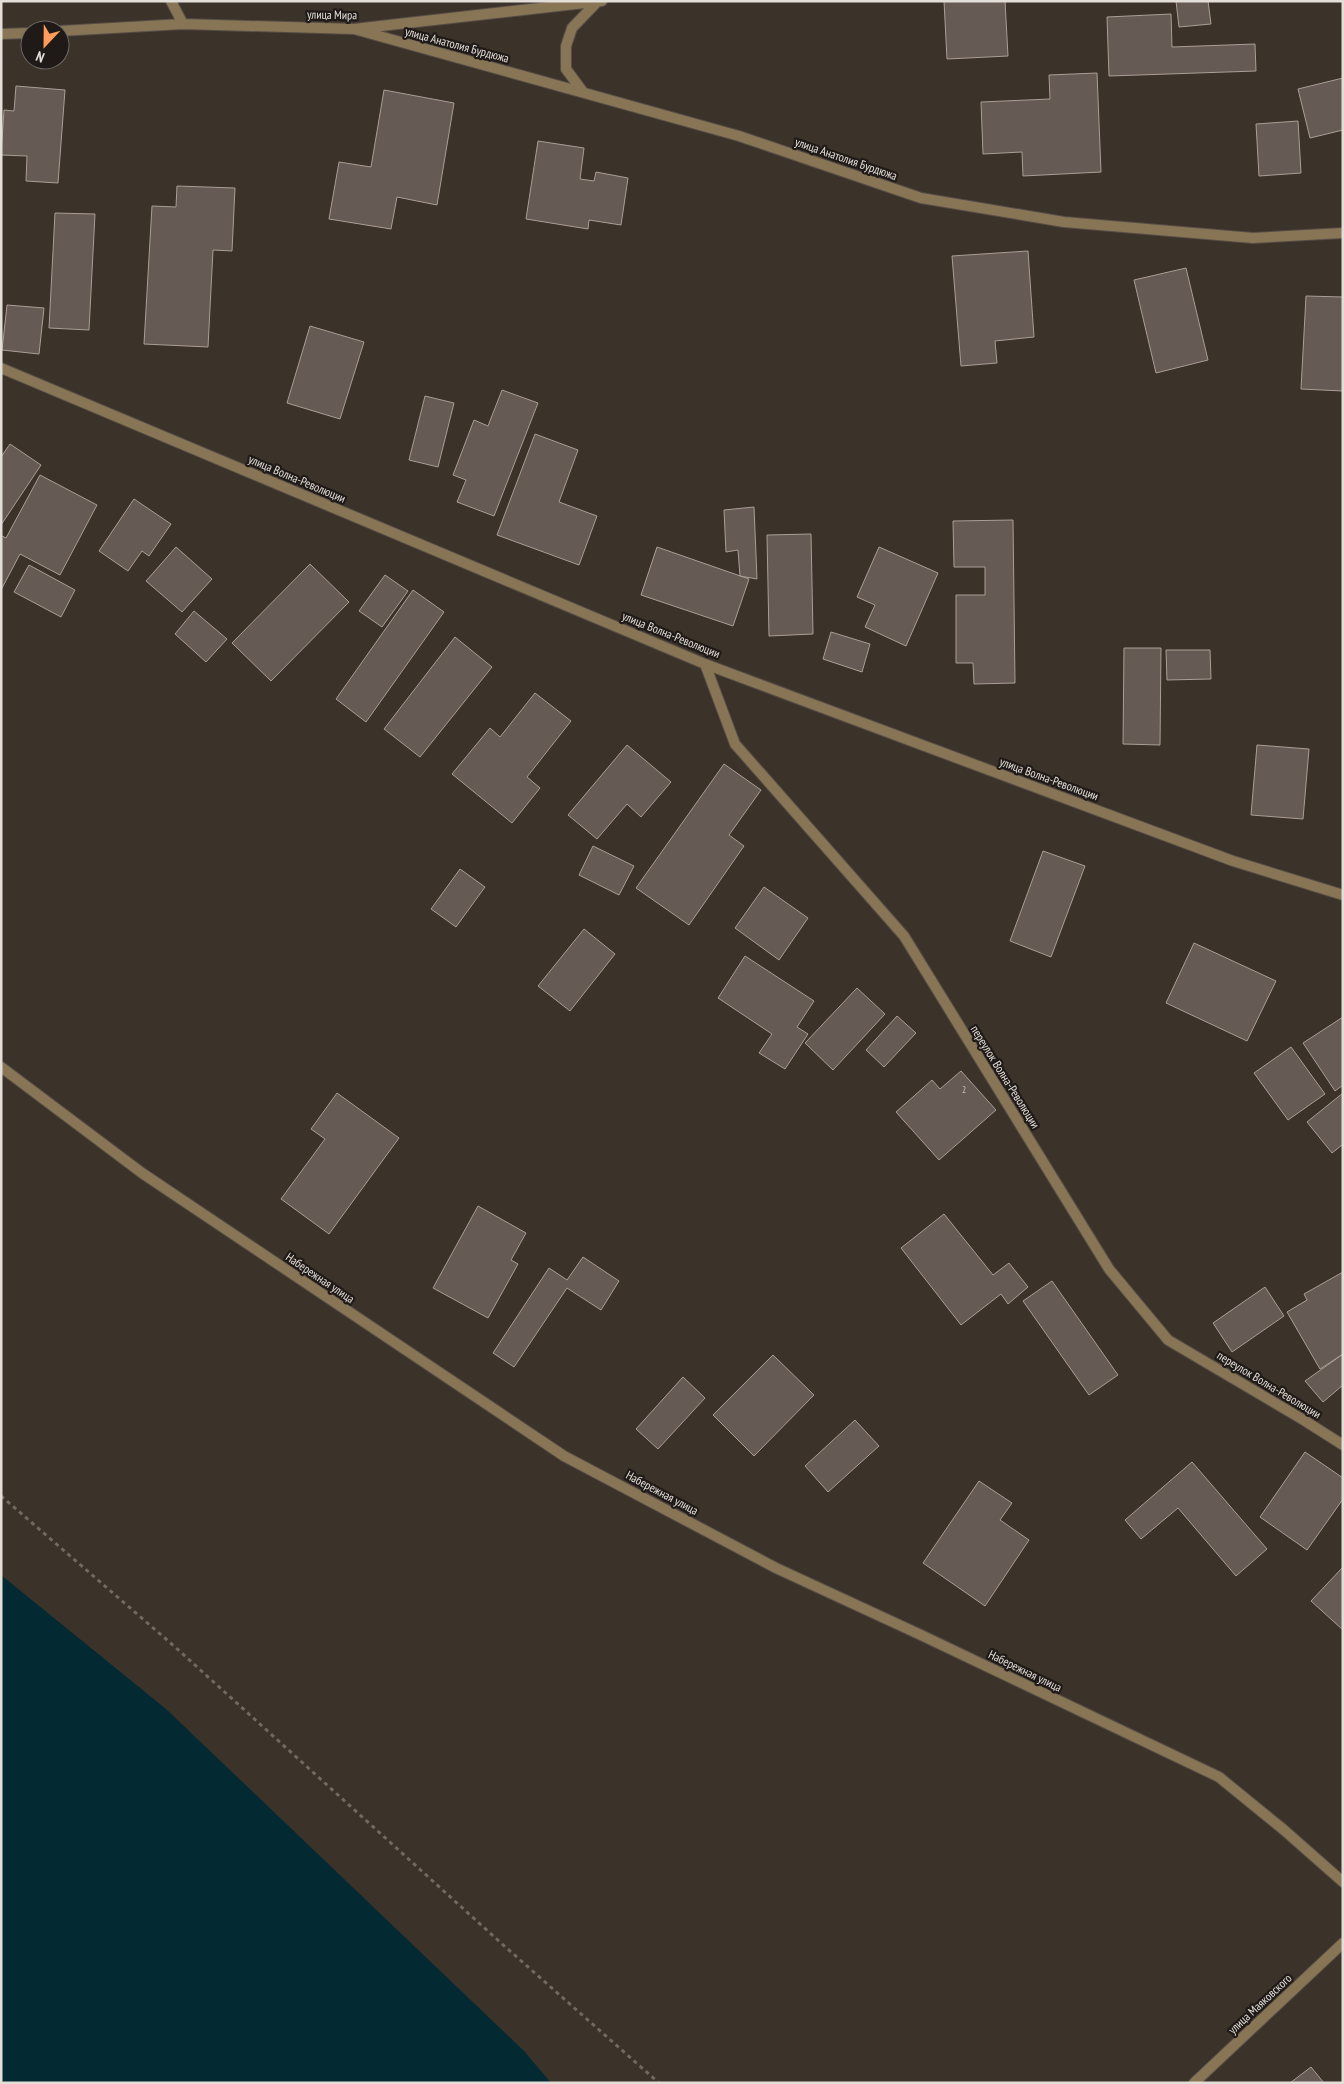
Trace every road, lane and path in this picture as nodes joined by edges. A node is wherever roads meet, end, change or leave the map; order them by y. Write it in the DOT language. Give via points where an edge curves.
graph roads {
  1 [pos="171,1"];
  2 [pos="602,1"];
  3 [pos="597,2"];
  4 [pos="183,24"];
  5 [pos="354,29"];
  6 [pos="70,30"];
  7 [pos="20,33"];
  8 [pos="1,34"];
  9 [pos="583,92"];
  10 [pos="1343,233"];
  11 [pos="1,368"];
  12 [pos="705,664"];
  13 [pos="1343,895"];
  14 [pos="1,1067"];
  15 [pos="1343,1445"];
  16 [pos="1,1496"];
  17 [pos="1343,1882"];
  18 [pos="1343,1944"];
  19 [pos="659,2083"];
  20 [pos="1194,2083"];
  1 -- 4 [label="street"];
  2 -- 3 [label="street, улица Мира"];
  3 -- 5 [label="street, улица Мира"];
  3 -- 9 [label="street" via="572,28 566,46 566,69"];
  4 -- 5 [label="street, улица Мира"];
  4 -- 6 [label="street, улица Мира"];
  5 -- 9 [label="street, улица Анатолия Бурдюжа"];
  7 -- 8 [label="street"];
  9 -- 10 [label="street, улица Анатолия Бурдюжа" via="739,136 920,198 1064,222 1253,238"];
  11 -- 12 [label="street, улица Волна-Революции"];
  12 -- 13 [label="street, улица Волна-Революции" via="1233,861"];
  12 -- 15 [label="street, переулок Волна-Революции" via="735,744 904,936 1109,1269 1168,1340"];
  14 -- 17 [label="street, Набережная улица" via="142,1173 564,1456 776,1568 1219,1777"];
  16 -- 19 [label="path" via="174,1646"];
  18 -- 20 [label="street, улица Маяковского"];
}
